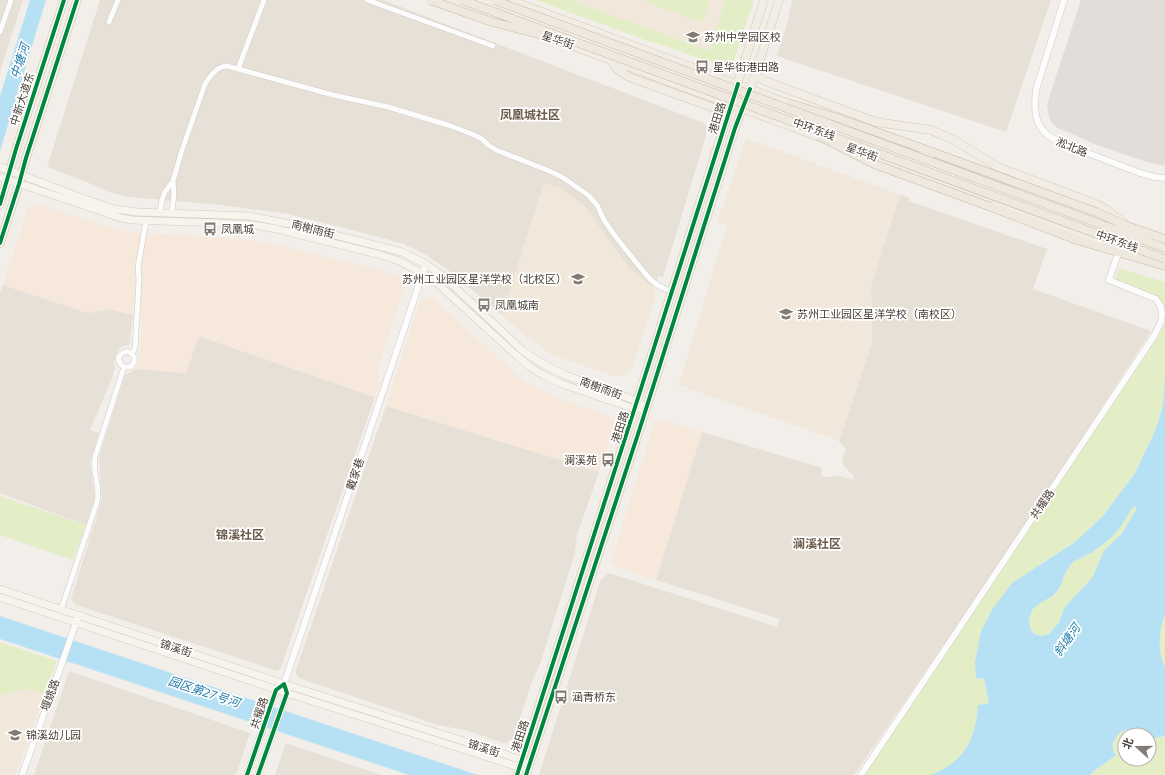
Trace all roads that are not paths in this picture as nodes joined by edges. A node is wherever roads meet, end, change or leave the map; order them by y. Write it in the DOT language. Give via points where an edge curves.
graph roads {
  1 [pos="11,0"];
  2 [pos="64,0"];
  3 [pos="77,0"];
  4 [pos="118,0"];
  5 [pos="264,0"];
  6 [pos="367,0"];
  7 [pos="430,0"];
  8 [pos="447,0"];
  9 [pos="462,0"];
  10 [pos="494,0"];
  11 [pos="510,0"];
  12 [pos="764,0"];
  13 [pos="779,0"];
  14 [pos="1064,0"];
  15 [pos="110,22"];
  16 [pos="0,32"];
  17 [pos="494,46"];
  18 [pos="590,48"];
  19 [pos="610,59"];
  20 [pos="238,70"];
  21 [pos="755,75"];
  22 [pos="738,84"];
  23 [pos="750,88"];
  24 [pos="731,104"];
  25 [pos="791,104"];
  26 [pos="742,108"];
  27 [pos="728,113"];
  28 [pos="787,119"];
  29 [pos="0,167"];
  30 [pos="9,171"];
  31 [pos="21,175"];
  32 [pos="1165,178"];
  33 [pos="4,179"];
  34 [pos="173,181"];
  35 [pos="19,184"];
  36 [pos="0,204"];
  37 [pos="160,213"];
  38 [pos="172,213"];
  39 [pos="146,221"];
  40 [pos="1132,230"];
  41 [pos="1165,240"];
  42 [pos="0,243"];
  43 [pos="1165,248"];
  44 [pos="1119,250"];
  45 [pos="1165,259"];
  46 [pos="426,264"];
  47 [pos="1165,265"];
  48 [pos="422,273"];
  49 [pos="672,292"];
  50 [pos="132,354"];
  51 [pos="124,367"];
  52 [pos="636,405"];
  53 [pos="646,409"];
  54 [pos="0,589"];
  55 [pos="0,597"];
  56 [pos="61,610"];
  57 [pos="79,615"];
  58 [pos="76,623"];
  59 [pos="284,684"];
  60 [pos="276,690"];
  61 [pos="287,693"];
  62 [pos="529,766"];
  63 [pos="519,767"];
  64 [pos="22,775"];
  65 [pos="247,775"];
  66 [pos="258,775"];
  67 [pos="526,775"];
  68 [pos="861,775"];
  1 -- 16 [label="street"];
  2 -- 30 [label="main road, 中新大道东"];
  3 -- 31 [label="main road, 中新大道东"];
  4 -- 15 [label="street"];
  5 -- 20 [label="street"];
  6 -- 17 [label="street"];
  7 -- 18 [label="highway, bridge" via="489,21"];
  8 -- 19 [label="main road, 星华街"];
  9 -- 18 [label="highway, 中环东线, bridge"];
  10 -- 43 [label="highway, 中环东线, bridge"];
  11 -- 22 [label="main road, 星华街"];
  12 -- 22 [label="main road, 港田路"];
  13 -- 21 [label="main road, 港田路"];
  14 -- 32 [label="street, 淞北路" via="1036,90 1035,102 1040,126 1045,134 1058,142 1140,173"];
  18 -- 28 [label="highway, 中环东线, bridge"];
  19 -- 24 [label="main road, 星华街"];
  19 -- 27 [label="main road" via="629,77"];
  20 -- 34 [label="street" via="227,66 219,68 208,78"];
  20 -- 49 [label="street" via="388,107 448,125 482,139 496,150 562,177 588,195 597,205 604,220 650,279"];
  21 -- 23 [label="main road, 港田路"];
  21 -- 40 [label="main road" via="876,122 931,130 946,136 998,167 1102,206"];
  22 -- 23 [label="main road, 星华街"];
  22 -- 24 [label="main road, 港田路"];
  23 -- 25 [label="main road, 星华街"];
  23 -- 26 [label="main road, 港田路"];
  24 -- 26 [label="main road, 星华街"];
  24 -- 27 [label="main road, 港田路"];
  25 -- 40 [label="main road, 星华街"];
  25 -- 41 [label="highway, bridge" via="935,152"];
  26 -- 44 [label="main road, 星华街"];
  26 -- 53 [label="main road, 港田路"];
  27 -- 49 [label="main road, 港田路"];
  28 -- 44 [label="highway, bridge" via="874,164 1077,240"];
  28 -- 45 [label="highway, 中环东线, bridge"];
  29 -- 30 [label="main road, 南榭雨街"];
  30 -- 31 [label="main road, 南榭雨街"];
  30 -- 33 [label="main road, 中新大道东"];
  31 -- 35 [label="main road, 中新大道东"];
  31 -- 37 [label="main road, 南榭雨街" via="114,209"];
  33 -- 35 [label="main road, 南榭雨街"];
  33 -- 36 [label="main road, 中新大道东"];
  34 -- 37 [label="street" via="165,192"];
  34 -- 38 [label="street"];
  35 -- 39 [label="main road, 南榭雨街" via="107,215"];
  35 -- 42 [label="main road, 中新大道东"];
  37 -- 38 [label="main road, 南榭雨街"];
  38 -- 46 [label="main road, 南榭雨街" via="249,216 291,224 402,252"];
  39 -- 48 [label="main road, 南榭雨街" via="254,225 277,229 381,255"];
  39 -- 50 [label="street" via="138,267 135,348"];
  40 -- 41 [label="main road, 星华街"];
  44 -- 47 [label="highway"];
  44 -- 68 [label="street, 共耀路" via="1109,280 1156,299 1162,314 1161,322"];
  46 -- 48 [label="street, 戴家巷"];
  46 -- 52 [label="main road, 南榭雨街" via="443,276 523,351 565,375"];
  48 -- 52 [label="main road, 南榭雨街" via="437,283 530,367 562,384"];
  48 -- 59 [label="street, 戴家巷"];
  49 -- 52 [label="main road, 港田路"];
  50 -- 51 [label="street" via="134,363 130,367"];
  50 -- 51 [label="street" via="125,351 120,354 119,363"];
  51 -- 56 [label="street" via="95,456 98,498"];
  52 -- 53 [label="main road, 南榭雨街"];
  52 -- 63 [label="main road, 港田路"];
  53 -- 62 [label="main road, 港田路"];
  54 -- 56 [label="main road, 锦溪街"];
  55 -- 58 [label="main road, 锦溪街"];
  56 -- 57 [label="main road, 锦溪街"];
  57 -- 58 [label="street, 堰姚路"];
  57 -- 59 [label="main road, 锦溪街"];
  58 -- 60 [label="main road, 锦溪街"];
  58 -- 64 [label="street, 堰姚路, bridge"];
  59 -- 60 [label="street, 共耀路"];
  59 -- 61 [label="street"];
  59 -- 63 [label="main road, 锦溪街"];
  60 -- 61 [label="main road, 锦溪街"];
  60 -- 65 [label="street, 共耀路"];
  61 -- 63 [label="main road, 锦溪街"];
  61 -- 66 [label="street, 共耀路"];
  62 -- 63 [label="main road, 锦溪街"];
  62 -- 67 [label="main road, 港田路"];
}
